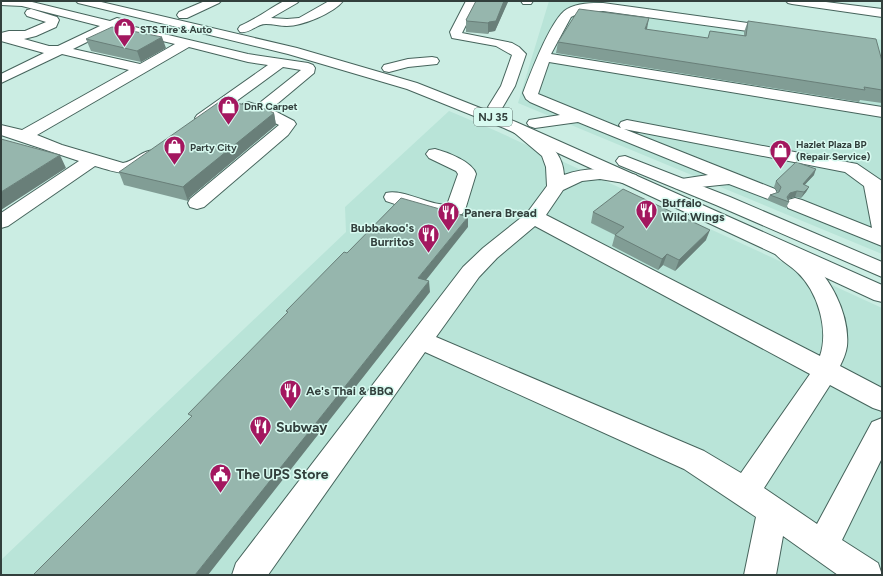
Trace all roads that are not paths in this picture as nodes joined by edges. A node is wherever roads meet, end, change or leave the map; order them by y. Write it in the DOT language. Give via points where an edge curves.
graph roads {
  1 [pos="82,1"];
  2 [pos="125,1"];
  3 [pos="215,1"];
  4 [pos="293,1"];
  5 [pos="336,1"];
  6 [pos="472,1"];
  7 [pos="792,1"];
  8 [pos="4,5"];
  9 [pos="882,13"];
  10 [pos="136,14"];
  11 [pos="183,15"];
  12 [pos="263,20"];
  13 [pos="111,25"];
  14 [pos="244,29"];
  15 [pos="789,33"];
  16 [pos="2,34"];
  17 [pos="187,43"];
  18 [pos="61,50"];
  19 [pos="544,57"];
  20 [pos="432,61"];
  21 [pos="280,62"];
  22 [pos="389,68"];
  23 [pos="142,69"];
  24 [pos="1,80"];
  25 [pos="225,102"];
  26 [pos="496,107"];
  27 [pos="260,110"];
  28 [pos="882,112"];
  29 [pos="581,116"];
  30 [pos="535,123"];
  31 [pos="193,125"];
  32 [pos="518,129"];
  33 [pos="1,130"];
  34 [pos="24,136"];
  35 [pos="161,148"];
  36 [pos="435,154"];
  37 [pos="92,160"];
  38 [pos="732,178"];
  39 [pos="630,179"];
  40 [pos="681,184"];
  41 [pos="878,185"];
  42 [pos="556,186"];
  43 [pos="768,193"];
  44 [pos="393,197"];
  45 [pos="197,203"];
  46 [pos="534,217"];
  47 [pos="1,222"];
  48 [pos="882,229"];
  49 [pos="813,240"];
  50 [pos="882,240"];
  51 [pos="772,244"];
  52 [pos="882,270"];
  53 [pos="882,294"];
  54 [pos="422,340"];
  55 [pos="826,371"];
  56 [pos="882,400"];
  57 [pos="882,430"];
  58 [pos="745,492"];
  59 [pos="772,511"];
  60 [pos="823,545"];
  61 [pos="248,575"];
  62 [pos="760,575"];
  63 [pos="866,575"];
  1 -- 10 [label="main road, NJ 35"];
  2 -- 11 [label="main road, NJ 35"];
  3 -- 11 [label="main road"];
  4 -- 12 [label="main road" via="265,16"];
  5 -- 12 [label="main road" via="304,22 284,24"];
  6 -- 26 [label="main road" via="455,34 483,39 518,52 508,86"];
  7 -- 9 [label="main road"];
  8 -- 13 [label="main road" via="22,3"];
  8 -- 16 [label="main road" via="53,20 52,24 44,28"];
  10 -- 13 [label="main road"];
  10 -- 32 [label="main road, NJ 35" via="286,49 384,77 452,101"];
  11 -- 14 [label="main road, NJ 35"];
  12 -- 14 [label="main road"];
  13 -- 17 [label="main road"];
  13 -- 18 [label="main road"];
  14 -- 22 [label="main road, NJ 35"];
  15 -- 19 [label="main road" via="589,7 571,11 566,15"];
  16 -- 18 [label="main road" via="49,50"];
  17 -- 21 [label="main road" via="248,58"];
  17 -- 23 [label="main road"];
  18 -- 23 [label="main road"];
  18 -- 24 [label="main road"];
  19 -- 28 [label="main road"];
  19 -- 29 [label="main road" via="531,96"];
  20 -- 22 [label="main road"];
  21 -- 25 [label="main road"];
  21 -- 27 [label="main road" via="308,68 307,73"];
  22 -- 26 [label="main road, NJ 35"];
  23 -- 34 [label="main road"];
  25 -- 27 [label="main road"];
  25 -- 31 [label="main road"];
  26 -- 30 [label="main road, NJ 35"];
  27 -- 45 [label="main road" via="288,124 282,132"];
  29 -- 30 [label="main road"];
  29 -- 38 [label="main road"];
  29 -- 41 [label="main road" via="851,168"];
  30 -- 40 [label="main road, NJ 35"];
  32 -- 39 [label="main road, NJ 35"];
  32 -- 42 [label="main road" via="543,147 550,156 555,167"];
  33 -- 34 [label="main road"];
  34 -- 37 [label="main road"];
  35 -- 37 [label="main road" via="132,167 122,168"];
  36 -- 44 [label="main road" via="462,167 468,174 455,210 441,211"];
  37 -- 47 [label="main road"];
  38 -- 40 [label="main road"];
  38 -- 43 [label="main road"];
  39 -- 42 [label="main road" via="587,173 571,177"];
  39 -- 51 [label="main road, NJ 35"];
  40 -- 49 [label="main road, NJ 35"];
  41 -- 48 [label="main road"];
  42 -- 46 [label="main road"];
  46 -- 54 [label="main road" via="480,262"];
  46 -- 55 [label="main road"];
  49 -- 50 [label="main road" via="803,207"];
  49 -- 52 [label="main road, NJ 35"];
  51 -- 53 [label="main road, NJ 35"];
  51 -- 55 [label="main road" via="805,266 820,285 831,317 835,341 834,352"];
  54 -- 58 [label="main road" via="687,456"];
  54 -- 61 [label="main road"];
  55 -- 56 [label="main road"];
  55 -- 58 [label="main road"];
  57 -- 60 [label="main road"];
  58 -- 59 [label="main road"];
  59 -- 60 [label="main road"];
  59 -- 62 [label="main road"];
  60 -- 63 [label="main road"];
}
